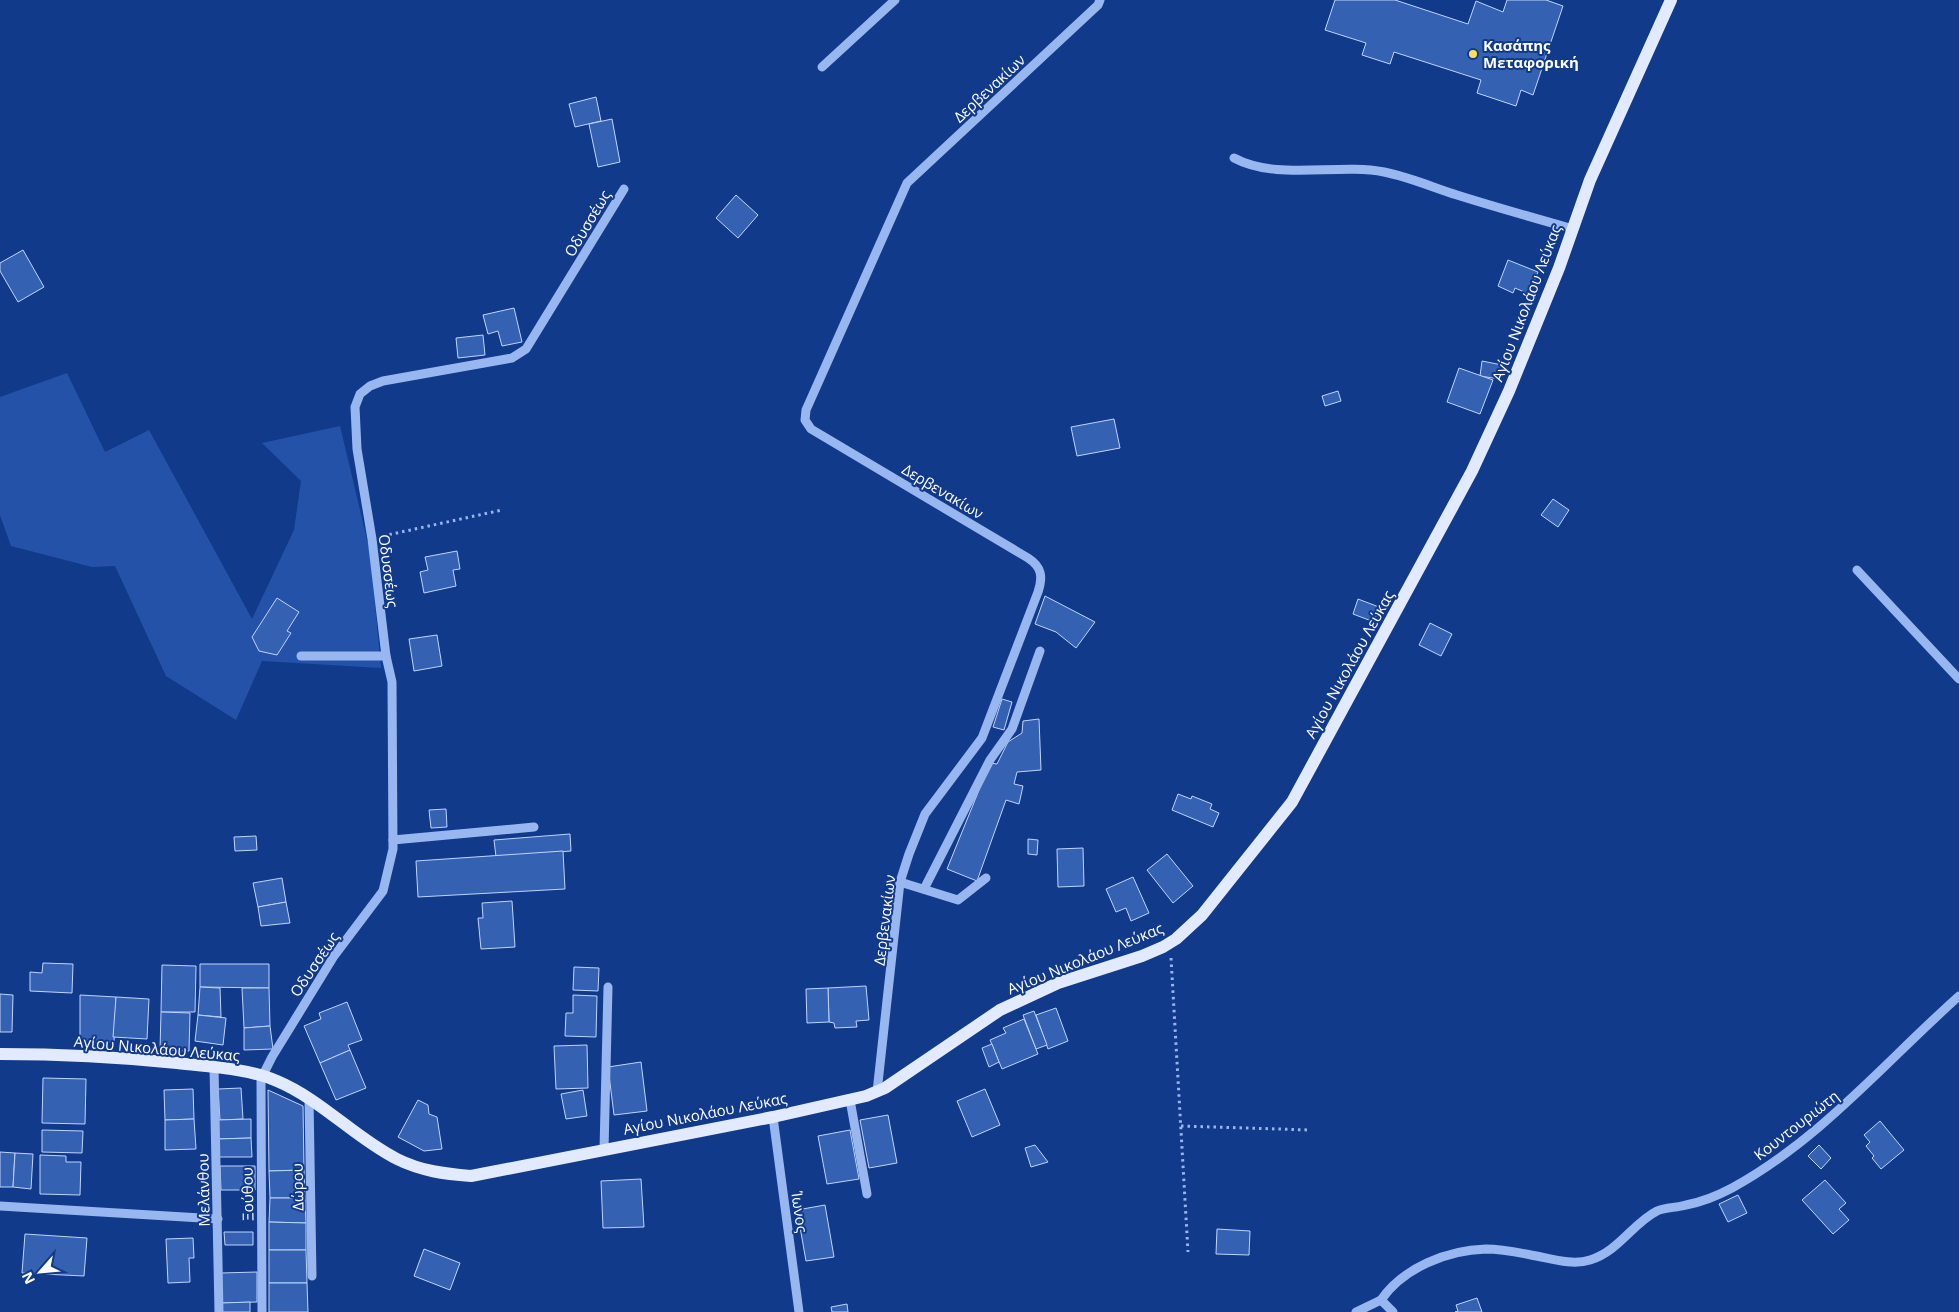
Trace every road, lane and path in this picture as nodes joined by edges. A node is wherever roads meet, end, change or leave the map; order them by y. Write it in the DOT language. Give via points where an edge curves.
graph roads {
  1 [pos="896,0"];
  2 [pos="1100,0"];
  3 [pos="1671,0"];
  4 [pos="822,67"];
  5 [pos="1234,158"];
  6 [pos="624,189"];
  7 [pos="1573,229"];
  8 [pos="502,510"];
  9 [pos="372,539"];
  10 [pos="1857,570"];
  11 [pos="1040,651"];
  12 [pos="301,656"];
  13 [pos="386,656"];
  14 [pos="1959,679"];
  15 [pos="534,827"];
  16 [pos="393,840"];
  17 [pos="986,878"];
  18 [pos="900,882"];
  19 [pos="924,889"];
  20 [pos="1170,943"];
  21 [pos="608,987"];
  22 [pos="1959,996"];
  23 [pos="0,1054"];
  24 [pos="214,1067"];
  25 [pos="261,1076"];
  26 [pos="877,1092"];
  27 [pos="309,1098"];
  28 [pos="850,1100"];
  29 [pos="773,1117"];
  30 [pos="1181,1126"];
  31 [pos="1310,1130"];
  32 [pos="604,1150"];
  33 [pos="867,1194"];
  34 [pos="0,1206"];
  35 [pos="218,1219"];
  36 [pos="1188,1252"];
  37 [pos="312,1276"];
  38 [pos="1381,1300"];
  39 [pos="219,1312"];
  40 [pos="262,1312"];
  41 [pos="799,1312"];
  42 [pos="1356,1312"];
  43 [pos="1393,1312"];
  1 -- 4 [label="street"];
  2 -- 18 [label="street, Δερβενακίων" via="907,184 806,410 805,420 811,429 1028,558 1041,571 1038,592 982,738 926,814"];
  3 -- 7 [label="main road, Αγίου Νικολάου Λεύκας" via="1590,180"];
  5 -- 7 [label="street" via="1261,168 1384,172"];
  6 -- 9 [label="street, Οδυσσέως" via="526,349 512,358 383,381 360,394 355,407 357,449"];
  7 -- 20 [label="main road, Αγίου Νικολάου Λεύκας" via="1482,453 1302,785 1284,814 1202,915"];
  8 -- 9 [label="path"];
  9 -- 13 [label="street, Οδυσσέως"];
  10 -- 14 [label="street"];
  11 -- 19 [label="street" via="1012,728 990,760"];
  12 -- 13 [label="street"];
  13 -- 16 [label="street, Οδυσσέως" via="392,682"];
  15 -- 16 [label="street"];
  16 -- 25 [label="street, Οδυσσέως" via="383,891 334,956"];
  17 -- 19 [label="street" via="958,900"];
  18 -- 19 [label="street"];
  18 -- 26 [label="street, Δερβενακίων"];
  20 -- 26 [label="main road, Αγίου Νικολάου Λεύκας" via="1023,998 993,1014"];
  20 -- 30 [label="path"];
  21 -- 32 [label="street"];
  22 -- 38 [label="street, Κουντουριώτη" via="1786,1154 1732,1188 1698,1203 1657,1211 1615,1247 1590,1260 1570,1262 1496,1250 1472,1250 1412,1271 1393,1285"];
  23 -- 24 [label="main road, Αγίου Νικολάου Λεύκας" via="120,1058"];
  24 -- 25 [label="main road, Αγίου Νικολάου Λεύκας"];
  24 -- 35 [label="street, Μελάνθου"];
  25 -- 27 [label="main road, Αγίου Νικολάου Λεύκας"];
  25 -- 40 [label="street, Ξούθου"];
  26 -- 28 [label="main road, Αγίου Νικολάου Λεύκας"];
  27 -- 32 [label="main road, Αγίου Νικολάου Λεύκας" via="391,1156 432,1172 471,1176"];
  27 -- 37 [label="street, Δώρου"];
  28 -- 29 [label="main road, Αγίου Νικολάου Λεύκας"];
  28 -- 33 [label="street"];
  29 -- 32 [label="main road, Αγίου Νικολάου Λεύκας"];
  29 -- 41 [label="street, Ίωνος"];
  30 -- 31 [label="path"];
  30 -- 36 [label="path"];
  34 -- 35 [label="street"];
  35 -- 39 [label="street, Μελάνθου"];
  38 -- 42 [label="street"];
  38 -- 43 [label="street"];
}
